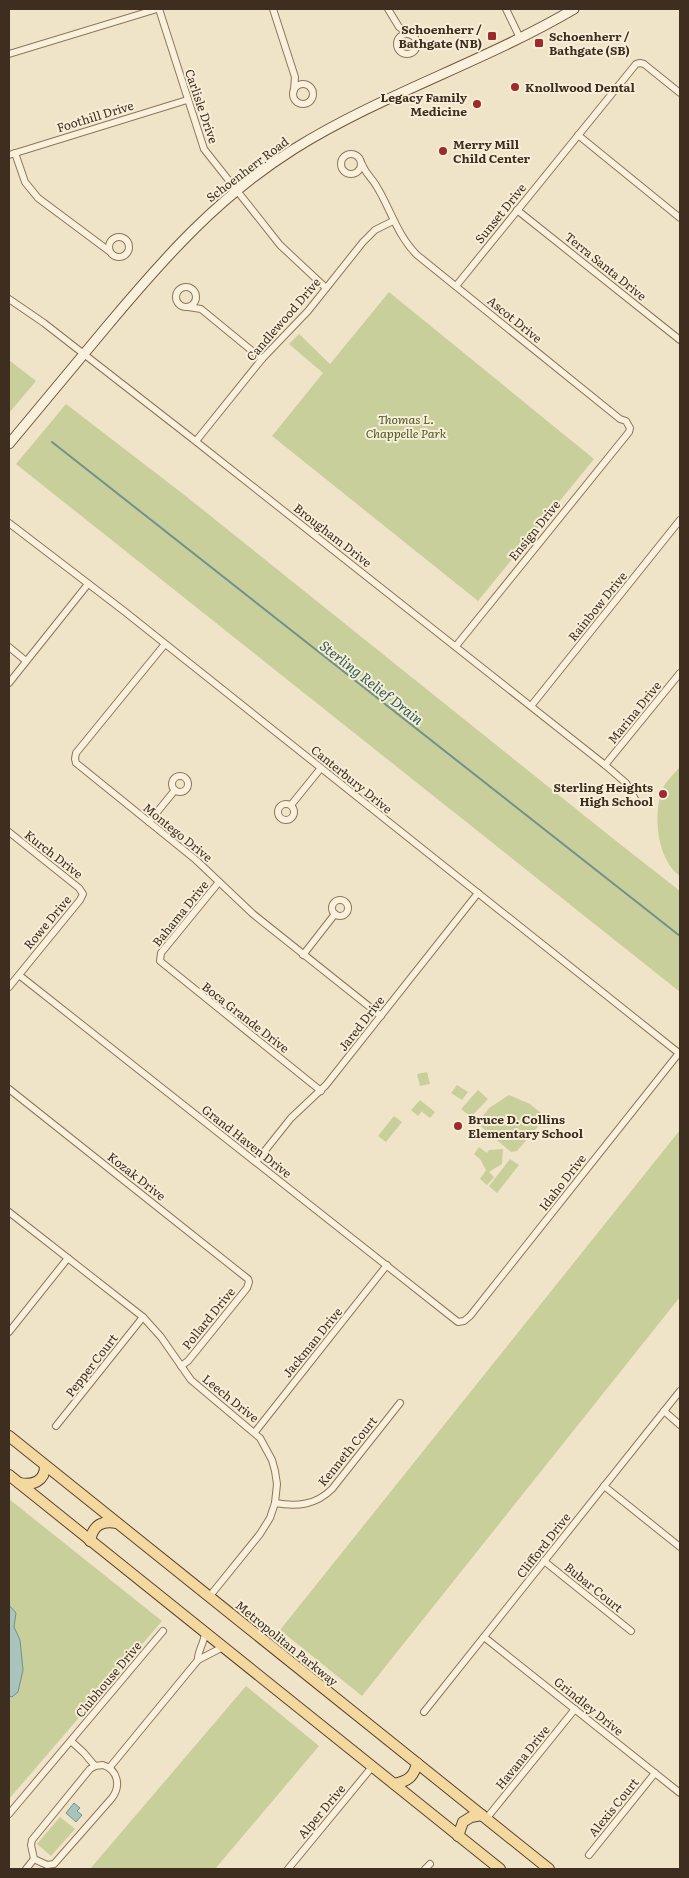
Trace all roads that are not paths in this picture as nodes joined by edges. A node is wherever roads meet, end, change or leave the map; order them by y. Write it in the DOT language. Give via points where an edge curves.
graph roads {
  1 [pos="158,9"];
  2 [pos="273,9"];
  3 [pos="388,9"];
  4 [pos="506,9"];
  5 [pos="574,9"];
  6 [pos="399,27"];
  7 [pos="409,34"];
  8 [pos="520,38"];
  9 [pos="398,40"];
  10 [pos="9,54"];
  11 [pos="295,77"];
  12 [pos="305,85"];
  13 [pos="294,90"];
  14 [pos="680,93"];
  15 [pos="187,100"];
  16 [pos="578,136"];
  17 [pos="12,154"];
  18 [pos="362,164"];
  19 [pos="358,172"];
  20 [pos="368,176"];
  21 [pos="237,190"];
  22 [pos="518,210"];
  23 [pos="680,218"];
  24 [pos="393,221"];
  25 [pos="112,239"];
  26 [pos="100,242"];
  27 [pos="110,251"];
  28 [pos="456,286"];
  29 [pos="326,288"];
  30 [pos="9,298"];
  31 [pos="196,298"];
  32 [pos="188,306"];
  33 [pos="201,309"];
  34 [pos="680,340"];
  35 [pos="84,354"];
  36 [pos="262,359"];
  37 [pos="630,428"];
  38 [pos="196,441"];
  39 [pos="9,444"];
  40 [pos="680,520"];
  41 [pos="9,523"];
  42 [pos="88,584"];
  43 [pos="165,644"];
  44 [pos="456,646"];
  45 [pos="9,647"];
  46 [pos="26,661"];
  47 [pos="680,673"];
  48 [pos="9,683"];
  49 [pos="531,706"];
  50 [pos="605,766"];
  51 [pos="321,768"];
  52 [pos="175,790"];
  53 [pos="635,799"];
  54 [pos="291,805"];
  55 [pos="149,822"];
  56 [pos="9,834"];
  57 [pos="219,882"];
  58 [pos="478,893"];
  59 [pos="83,894"];
  60 [pos="335,914"];
  61 [pos="303,955"];
  62 [pos="159,959"];
  63 [pos="19,975"];
  64 [pos="9,987"];
  65 [pos="381,1016"];
  66 [pos="680,1053"];
  67 [pos="9,1089"];
  68 [pos="321,1091"];
  69 [pos="256,1162"];
  70 [pos="9,1212"];
  71 [pos="68,1258"];
  72 [pos="387,1265"];
  73 [pos="249,1282"];
  74 [pos="143,1317"];
  75 [pos="461,1322"];
  76 [pos="9,1332"];
  77 [pos="181,1366"];
  78 [pos="680,1391"];
  79 [pos="400,1403"];
  80 [pos="664,1411"];
  81 [pos="680,1424"];
  82 [pos="56,1426"];
  83 [pos="255,1432"];
  84 [pos="9,1436"];
  85 [pos="45,1466"];
  86 [pos="9,1476"];
  87 [pos="18,1483"];
  88 [pos="604,1486"];
  89 [pos="275,1503"];
  90 [pos="117,1523"];
  91 [pos="90,1541"];
  92 [pos="680,1548"];
  93 [pos="544,1561"];
  94 [pos="209,1596"];
  95 [pos="163,1631"];
  96 [pos="631,1631"];
  97 [pos="205,1633"];
  98 [pos="484,1637"];
  99 [pos="223,1647"];
  100 [pos="198,1660"];
  101 [pos="574,1709"];
  102 [pos="424,1712"];
  103 [pos="70,1741"];
  104 [pos="416,1763"];
  105 [pos="95,1766"];
  106 [pos="372,1766"];
  107 [pos="110,1767"];
  108 [pos="655,1773"];
  109 [pos="394,1784"];
  110 [pos="680,1793"];
  111 [pos="9,1814"];
  112 [pos="484,1817"];
  113 [pos="458,1836"];
  114 [pos="589,1855"];
  115 [pos="34,1859"];
  116 [pos="26,1869"];
  117 [pos="288,1869"];
  118 [pos="500,1869"];
  119 [pos="549,1869"];
  1 -- 10 [label="street"];
  1 -- 15 [label="street, Carlisle Drive"];
  2 -- 11 [label="street"];
  3 -- 6 [label="street"];
  4 -- 8 [label="street"];
  5 -- 8 [label="main road, Schoenherr Road"];
  6 -- 7 [label="street"];
  6 -- 9 [label="street"];
  7 -- 9 [label="street"];
  7 -- 9 [label="street" via="417,45 412,53 400,51"];
  8 -- 21 [label="main road, Schoenherr Road" via="318,135"];
  11 -- 12 [label="street"];
  11 -- 13 [label="street"];
  12 -- 13 [label="street"];
  12 -- 13 [label="street" via="311,88 313,95 308,103 296,101"];
  14 -- 16 [label="street, Sunset Drive" via="640,63 634,66"];
  15 -- 17 [label="street, Foothill Drive"];
  15 -- 21 [label="street, Carlisle Drive" via="204,149"];
  16 -- 22 [label="street, Sunset Drive"];
  16 -- 23 [label="street"];
  17 -- 26 [label="street" via="25,182 38,198"];
  18 -- 19 [label="street"];
  18 -- 19 [label="street" via="353,154 342,161 345,172"];
  18 -- 20 [label="street, Ascot Drive"];
  19 -- 20 [label="street"];
  20 -- 24 [label="street, Ascot Drive" via="377,187"];
  21 -- 29 [label="street, Carlisle Drive" via="280,245"];
  21 -- 35 [label="main road, Schoenherr Road" via="182,240"];
  22 -- 28 [label="street, Sunset Drive"];
  22 -- 34 [label="street, Terra Santa Drive"];
  24 -- 28 [label="street, Ascot Drive" via="413,251"];
  24 -- 29 [label="street, Candlewood Drive" via="375,230"];
  25 -- 26 [label="street"];
  25 -- 27 [label="street"];
  25 -- 27 [label="street" via="122,237 129,248 120,257"];
  26 -- 27 [label="street"];
  28 -- 37 [label="street, Ascot Drive" via="626,421"];
  29 -- 36 [label="street, Candlewood Drive"];
  30 -- 35 [label="street, Brougham Drive"];
  31 -- 32 [label="street"];
  31 -- 32 [label="street" via="189,287 177,291 178,304"];
  31 -- 33 [label="street"];
  32 -- 33 [label="street"];
  33 -- 36 [label="street"];
  35 -- 38 [label="street, Brougham Drive"];
  35 -- 39 [label="main road, Schoenherr Road"];
  36 -- 38 [label="street, Candlewood Drive"];
  37 -- 44 [label="street, Ensign Drive"];
  38 -- 44 [label="street, Brougham Drive"];
  40 -- 49 [label="street, Rainbow Drive"];
  41 -- 42 [label="street, Canterbury Drive"];
  42 -- 43 [label="street, Canterbury Drive"];
  42 -- 46 [label="street"];
  43 -- 51 [label="street, Canterbury Drive"];
  43 -- 55 [label="street, Montego Drive" via="75,757 78,765"];
  44 -- 49 [label="street, Brougham Drive"];
  45 -- 46 [label="street"];
  46 -- 48 [label="street"];
  47 -- 50 [label="street, Marina Drive"];
  49 -- 50 [label="street, Brougham Drive"];
  50 -- 53 [label="street, Brougham Drive" via="626,783"];
  51 -- 54 [label="street"];
  51 -- 58 [label="street, Canterbury Drive"];
  52 -- 55 [label="street"];
  55 -- 57 [label="street, Montego Drive"];
  56 -- 59 [label="street, Kurch Drive"];
  57 -- 61 [label="street, Montego Drive"];
  57 -- 62 [label="street, Bahama Drive"];
  58 -- 65 [label="street, Jared Drive"];
  58 -- 66 [label="street, Canterbury Drive"];
  59 -- 63 [label="street, Rowe Drive"];
  60 -- 61 [label="street"];
  61 -- 65 [label="street, Montego Drive"];
  62 -- 68 [label="street, Boca Grande Drive" via="162,965"];
  63 -- 64 [label="street, Rowe Drive"];
  63 -- 69 [label="street, Grand Haven Drive"];
  65 -- 68 [label="street, Jared Drive"];
  66 -- 75 [label="street, Idaho Drive" via="476,1308"];
  67 -- 73 [label="street, Kozak Drive"];
  68 -- 69 [label="street, Jared Drive" via="291,1118"];
  69 -- 72 [label="street, Grand Haven Drive"];
  70 -- 71 [label="street, Leech Drive"];
  71 -- 74 [label="street, Leech Drive"];
  71 -- 76 [label="street"];
  72 -- 75 [label="street, Grand Haven Drive"];
  72 -- 83 [label="street, Jackman Drive"];
  73 -- 77 [label="street, Pollard Drive"];
  74 -- 77 [label="street, Leech Drive"];
  74 -- 82 [label="street, Pepper Court"];
  77 -- 83 [label="street, Leech Drive" via="197,1386"];
  78 -- 80 [label="street, Clifford Drive"];
  79 -- 89 [label="street, Kenneth Court" via="322,1498 301,1505"];
  80 -- 81 [label="street"];
  80 -- 88 [label="street, Clifford Drive"];
  83 -- 89 [label="street, Leech Drive" via="274,1465"];
  84 -- 85 [label="main road, Metropolitan Parkway"];
  85 -- 87 [label="main road" via="44,1476 36,1482"];
  85 -- 90 [label="main road, Metropolitan Parkway"];
  86 -- 87 [label="main road"];
  87 -- 91 [label="main road"];
  88 -- 92 [label="street"];
  88 -- 93 [label="street, Clifford Drive"];
  89 -- 94 [label="street, Leech Drive" via="260,1534"];
  90 -- 91 [label="main road" via="98,1525"];
  90 -- 94 [label="main road, Metropolitan Parkway"];
  91 -- 97 [label="main road"];
  93 -- 96 [label="street, Bubar Court"];
  93 -- 98 [label="street, Clifford Drive"];
  94 -- 104 [label="main road, Metropolitan Parkway"];
  95 -- 103 [label="street, Clubhouse Drive"];
  97 -- 99 [label="main road"];
  97 -- 100 [label="street"];
  98 -- 101 [label="street, Grindley Drive"];
  98 -- 102 [label="street, Clifford Drive"];
  99 -- 100 [label="street"];
  99 -- 106 [label="main road"];
  100 -- 107 [label="street"];
  101 -- 108 [label="street, Grindley Drive"];
  101 -- 112 [label="street, Havana Drive"];
  103 -- 105 [label="street"];
  103 -- 111 [label="street, Clubhouse Drive"];
  104 -- 109 [label="main road" via="412,1776"];
  104 -- 112 [label="main road, Metropolitan Parkway"];
  105 -- 107 [label="street"];
  105 -- 115 [label="street" via="32,1840"];
  106 -- 109 [label="main road"];
  106 -- 117 [label="street, Alper Drive"];
  107 -- 115 [label="street" via="118,1784 112,1798 54,1864"];
  108 -- 110 [label="street, Grindley Drive"];
  108 -- 114 [label="street, Alexis Court"];
  109 -- 113 [label="main road"];
  112 -- 113 [label="main road" via="463,1822"];
  112 -- 119 [label="main road, Metropolitan Parkway"];
  113 -- 118 [label="main road"];
  115 -- 116 [label="street"];
}
